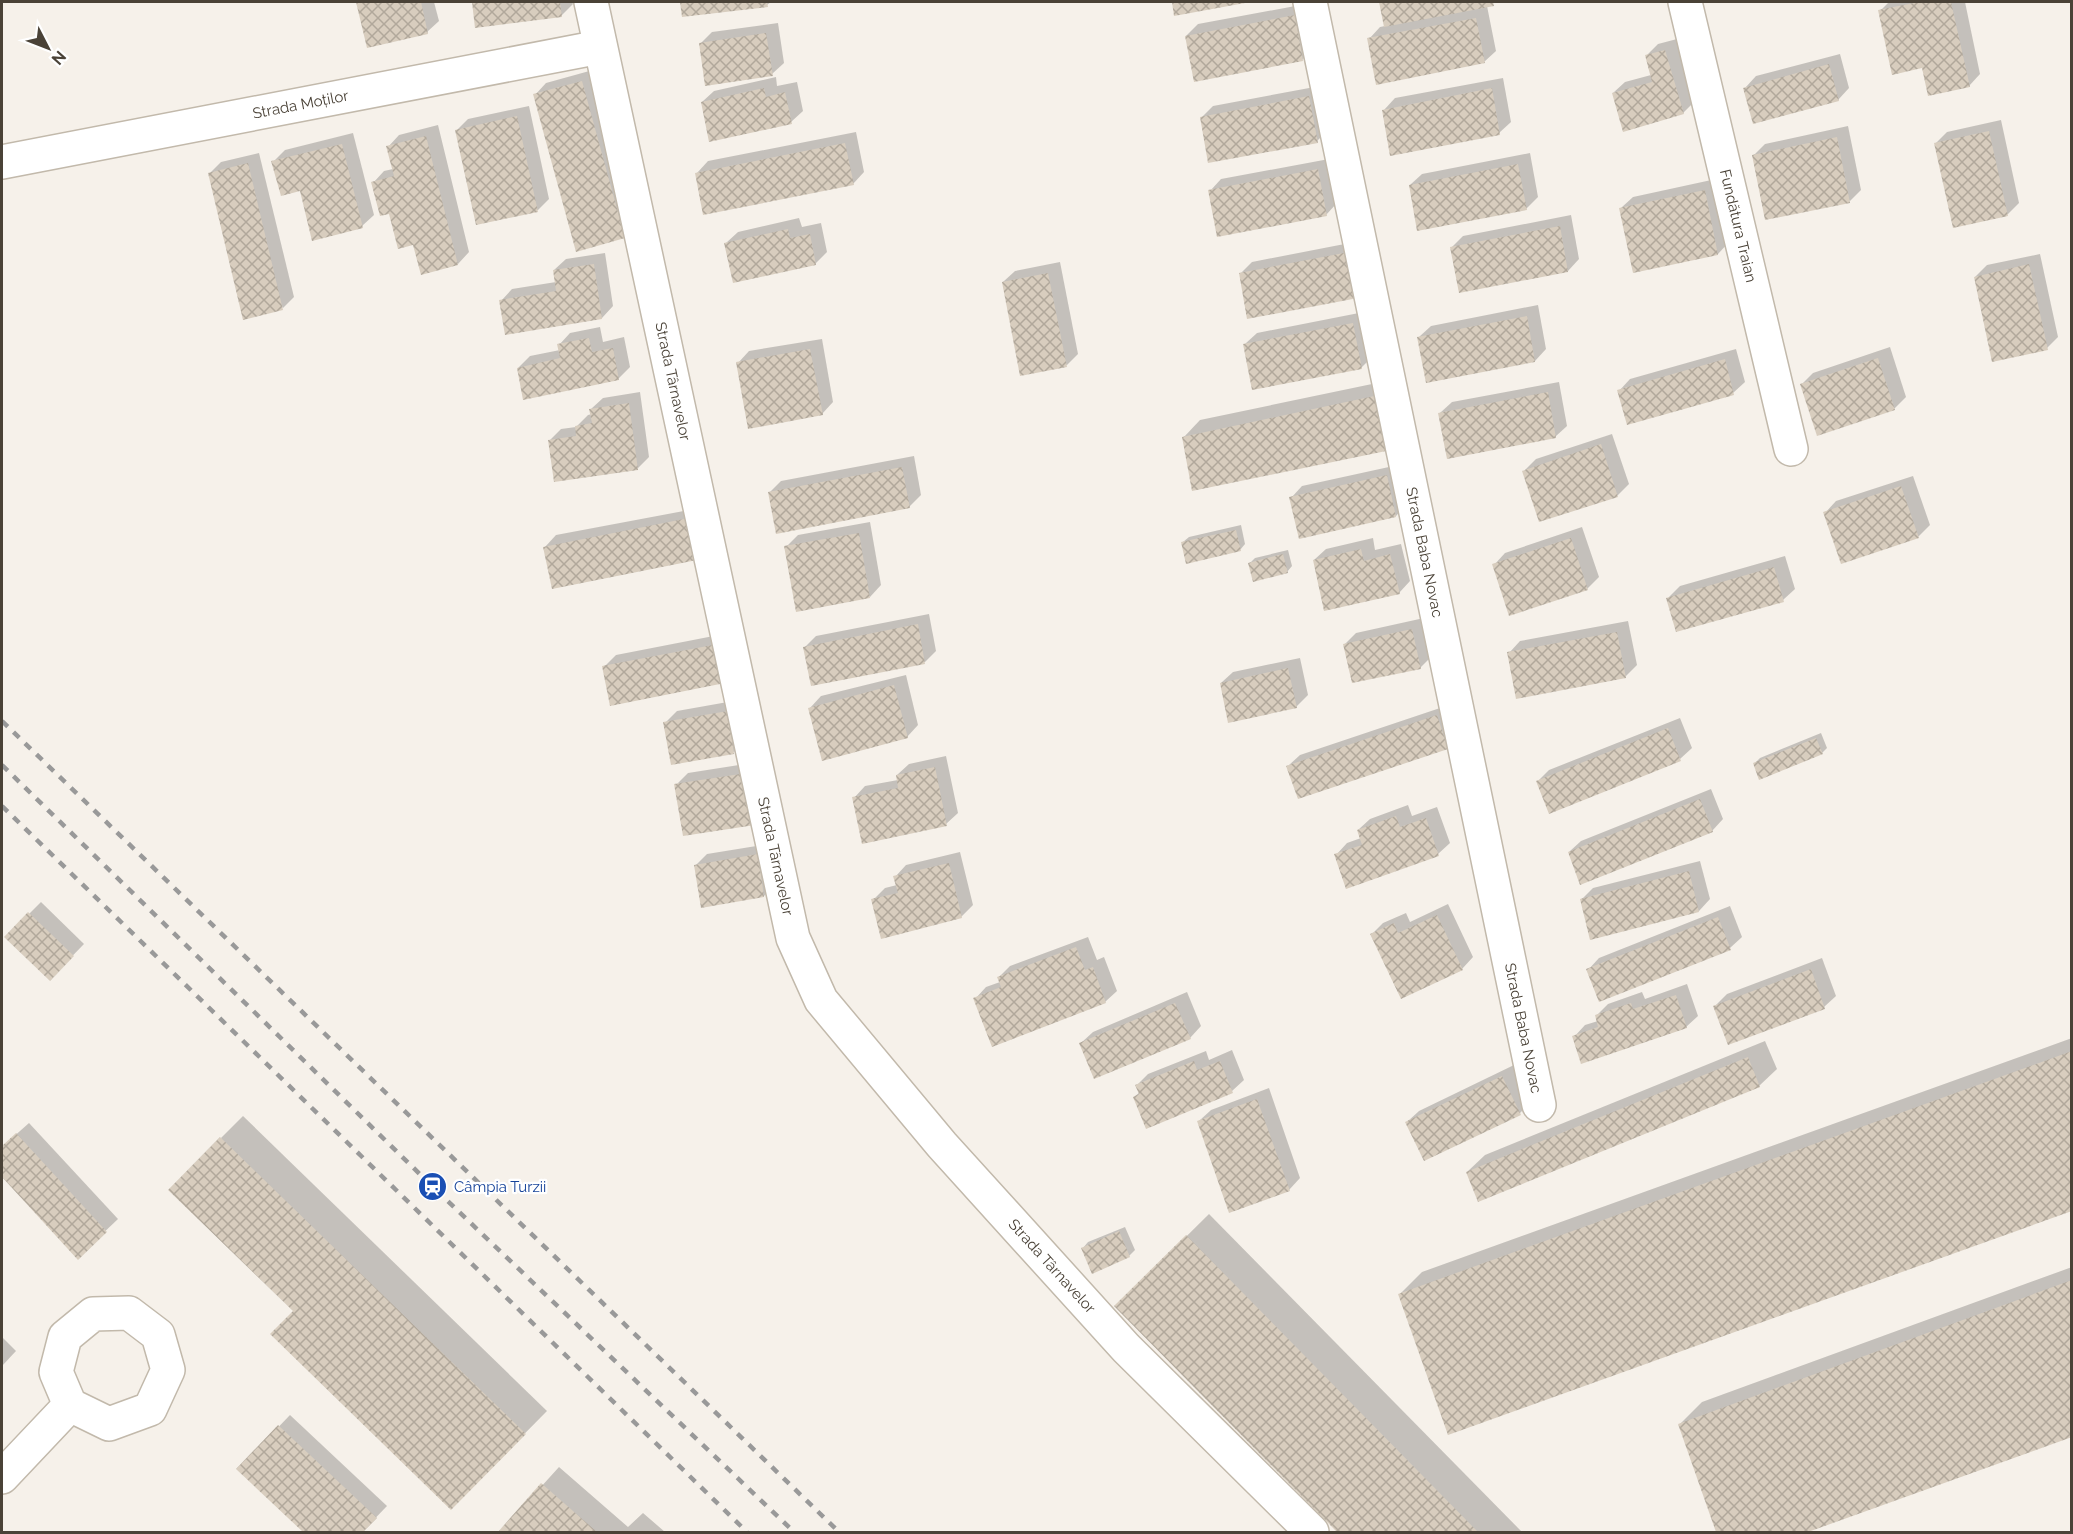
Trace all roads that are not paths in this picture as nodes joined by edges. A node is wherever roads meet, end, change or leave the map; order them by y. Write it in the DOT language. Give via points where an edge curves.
graph roads {
  1 [pos="591,2"];
  2 [pos="1310,2"];
  3 [pos="1685,2"];
  4 [pos="600,47"];
  5 [pos="2,162"];
  6 [pos="1791,449"];
  7 [pos="1539,1105"];
  8 [pos="70,1405"];
  9 [pos="2,1477"];
  10 [pos="1312,1533"];
  1 -- 4 [label="street, Strada Târnavelor"];
  2 -- 7 [label="street, Strada Baba Novac"];
  3 -- 6 [label="street, Fundătura Traian"];
  4 -- 5 [label="street, Strada Moților"];
  4 -- 10 [label="street, Strada Târnavelor" via="793,938 821,1000 942,1145 1126,1348"];
  8 -- 9 [label="street"];
}
